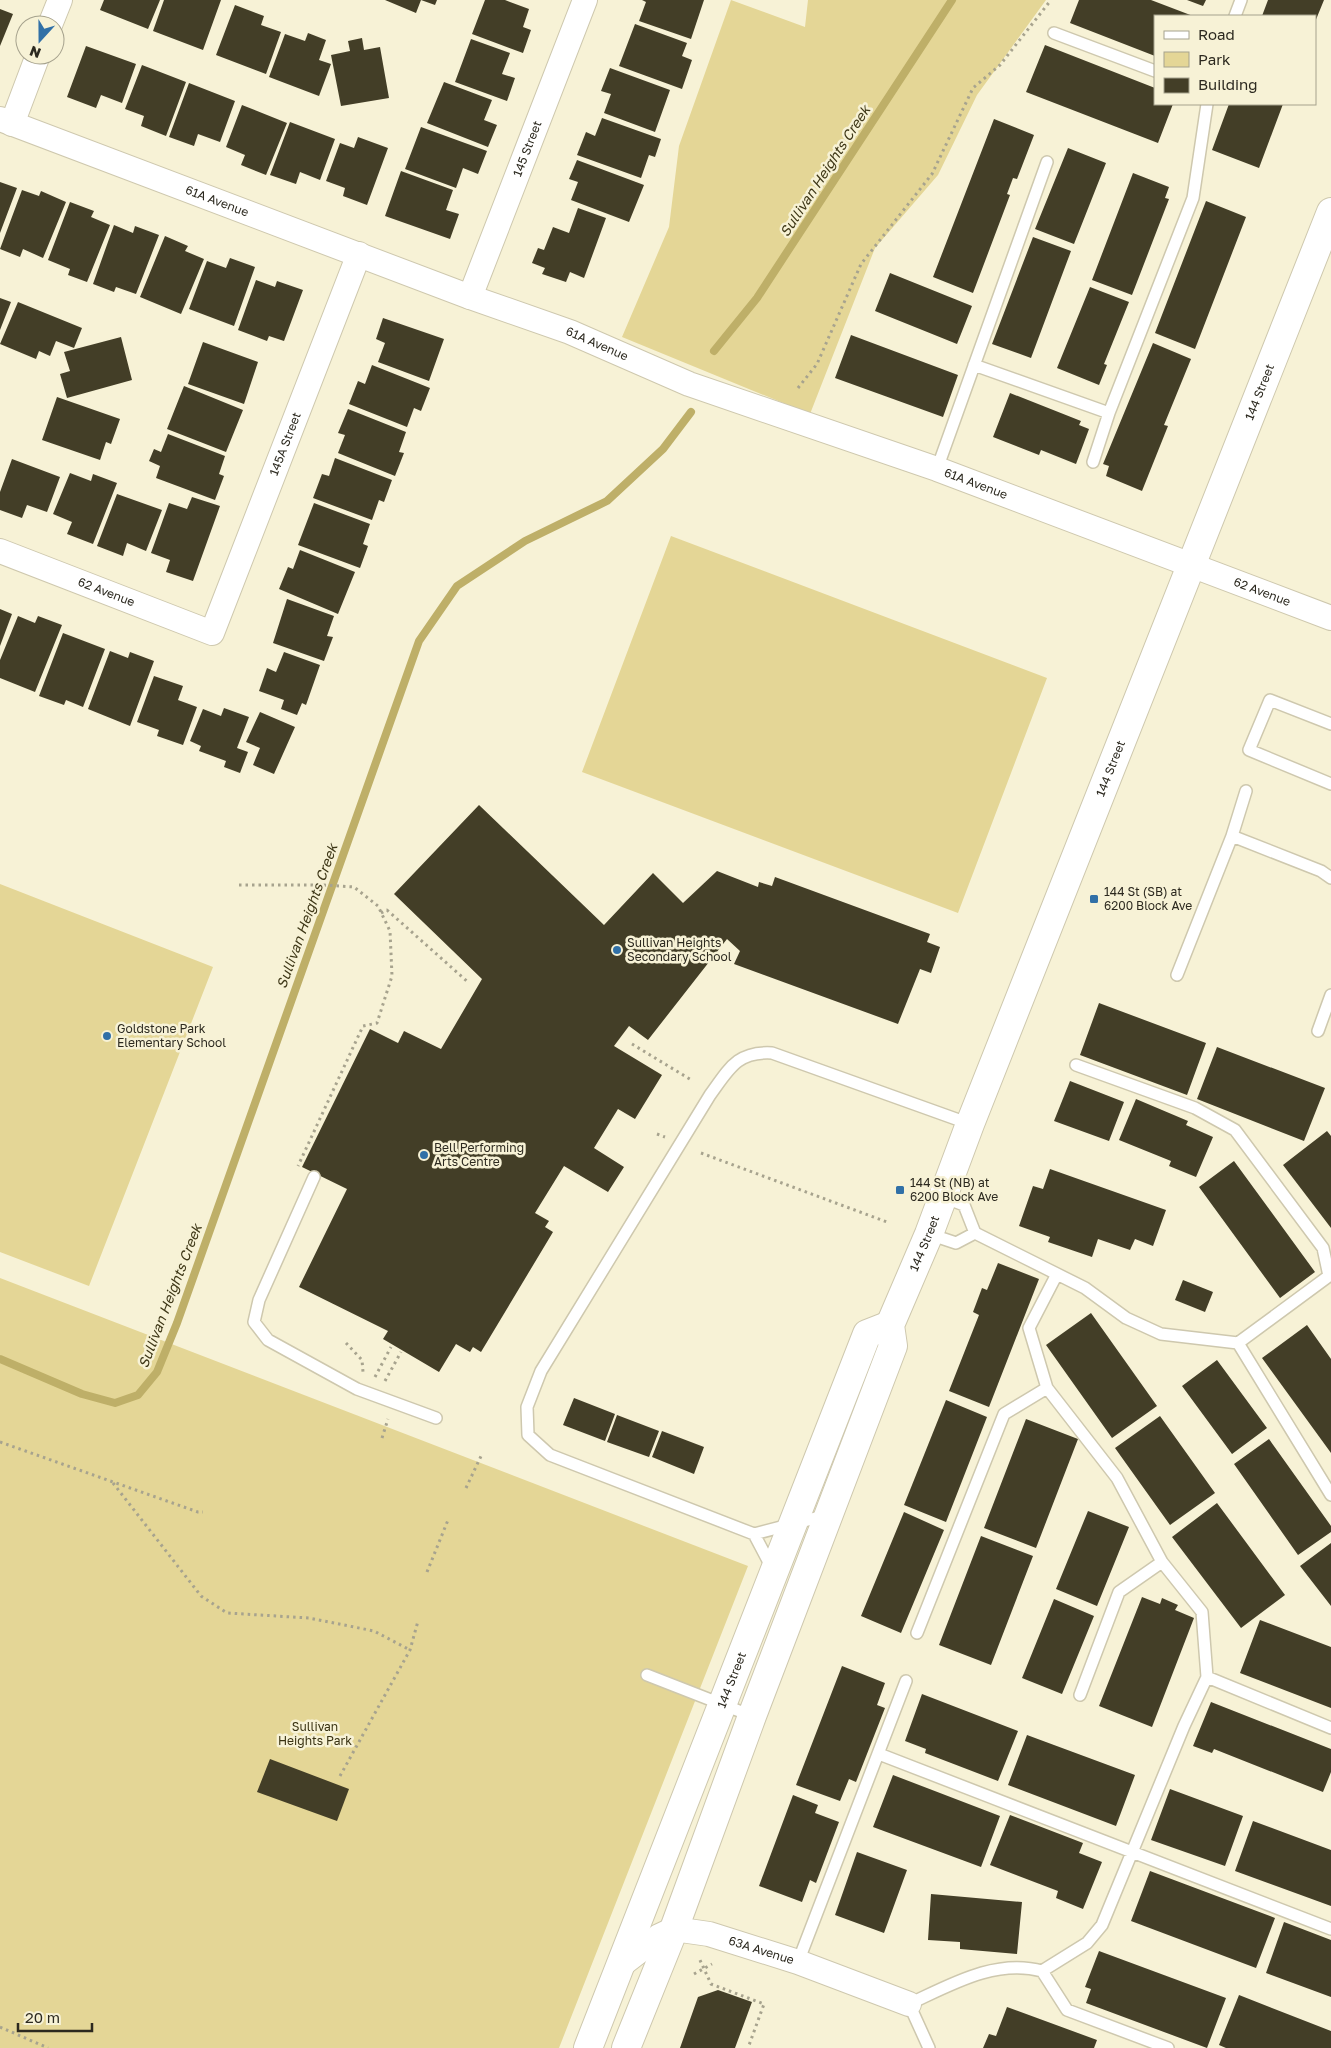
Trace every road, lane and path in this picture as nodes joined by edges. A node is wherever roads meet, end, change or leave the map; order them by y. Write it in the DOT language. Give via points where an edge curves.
graph roads {
  1 [pos="60,0"];
  2 [pos="585,0"];
  3 [pos="1051,0"];
  4 [pos="1241,0"];
  5 [pos="54,15"];
  6 [pos="1235,15"];
  7 [pos="1054,33"];
  8 [pos="33,65"];
  9 [pos="1154,70"];
  10 [pos="1207,105"];
  11 [pos="6,122"];
  12 [pos="1048,162"];
  13 [pos="1331,212"];
  14 [pos="359,254"];
  15 [pos="470,297"];
  16 [pos="974,365"];
  17 [pos="798,388"];
  18 [pos="1110,413"];
  19 [pos="1093,462"];
  20 [pos="936,469"];
  21 [pos="0,551"];
  22 [pos="1193,566"];
  23 [pos="1331,618"];
  24 [pos="212,633"];
  25 [pos="1331,724"];
  26 [pos="1331,784"];
  27 [pos="1246,791"];
  28 [pos="1232,836"];
  29 [pos="1331,878"];
  30 [pos="238,886"];
  31 [pos="382,913"];
  32 [pos="1177,975"];
  33 [pos="469,983"];
  34 [pos="1331,995"];
  35 [pos="1318,1031"];
  36 [pos="632,1044"];
  37 [pos="1076,1065"];
  38 [pos="693,1081"];
  39 [pos="970,1124"];
  40 [pos="701,1152"];
  41 [pos="302,1170"];
  42 [pos="314,1177"];
  43 [pos="943,1197"];
  44 [pos="887,1222"];
  45 [pos="975,1233"];
  46 [pos="929,1234"];
  47 [pos="1057,1274"];
  48 [pos="1330,1276"];
  49 [pos="890,1325"];
  50 [pos="346,1343"];
  51 [pos="1238,1343"];
  52 [pos="392,1347"];
  53 [pos="401,1352"];
  54 [pos="364,1375"];
  55 [pos="376,1376"];
  56 [pos="384,1384"];
  57 [pos="1047,1388"];
  58 [pos="390,1414"];
  59 [pos="436,1418"];
  60 [pos="382,1438"];
  61 [pos="0,1442"];
  62 [pos="482,1454"];
  63 [pos="113,1482"];
  64 [pos="466,1488"];
  65 [pos="1331,1495"];
  66 [pos="204,1512"];
  67 [pos="830,1514"];
  68 [pos="448,1520"];
  69 [pos="793,1523"];
  70 [pos="754,1534"];
  71 [pos="1162,1562"];
  72 [pos="427,1572"];
  73 [pos="774,1572"];
  74 [pos="418,1621"];
  75 [pos="917,1633"];
  76 [pos="410,1650"];
  77 [pos="648,1675"];
  78 [pos="1207,1677"];
  79 [pos="906,1681"];
  80 [pos="1080,1695"];
  81 [pos="722,1704"];
  82 [pos="752,1716"];
  83 [pos="1331,1728"];
  84 [pos="878,1754"];
  85 [pos="340,1776"];
  86 [pos="1133,1851"];
  87 [pos="674,1929"];
  88 [pos="1331,1929"];
  89 [pos="700,1960"];
  90 [pos="798,1962"];
  91 [pos="712,1964"];
  92 [pos="620,1966"];
  93 [pos="703,1968"];
  94 [pos="1042,1971"];
  95 [pos="694,1974"];
  96 [pos="909,2004"];
  97 [pos="0,2027"];
  98 [pos="48,2048"];
  99 [pos="588,2048"];
  100 [pos="626,2048"];
  101 [pos="748,2048"];
  102 [pos="929,2048"];
  103 [pos="1168,2048"];
  1 -- 5 [label="street"];
  2 -- 15 [label="street, 145 Street"];
  3 -- 17 [label="path" via="1000,65 973,88 932,174 861,264 817,364"];
  4 -- 6 [label="lane"];
  7 -- 9 [label="lane"];
  8 -- 11 [label="street"];
  10 -- 18 [label="lane" via="1192,198"];
  11 -- 14 [label="street, 61A Avenue"];
  12 -- 16 [label="lane"];
  13 -- 22 [label="main road, 144 Street"];
  14 -- 15 [label="street, 61A Avenue"];
  14 -- 24 [label="street, 145A Street"];
  15 -- 20 [label="street, 61A Avenue" via="570,332 689,384"];
  16 -- 18 [label="lane"];
  16 -- 20 [label="lane"];
  18 -- 19 [label="lane"];
  20 -- 22 [label="street, 61A Avenue"];
  21 -- 24 [label="street, 62 Avenue"];
  22 -- 23 [label="street, 62 Avenue"];
  22 -- 39 [label="main road, 144 Street"];
  25 -- 26 [label="lane" via="1270,700 1249,750"];
  27 -- 28 [label="lane"];
  28 -- 29 [label="lane" via="1321,871"];
  28 -- 32 [label="lane"];
  30 -- 31 [label="path" via="354,887"];
  31 -- 33 [label="path" via="387,910"];
  31 -- 41 [label="path" via="390,931 392,976 377,1023 363,1026 297,1167"];
  34 -- 35 [label="lane"];
  36 -- 38 [label="path"];
  37 -- 48 [label="lane" via="1195,1108 1235,1130 1323,1248"];
  39 -- 43 [label="main road, 144 Street"];
  39 -- 70 [label="lane" via="772,1053 756,1052 742,1057 710,1095 541,1371 527,1407 528,1435 550,1455"];
  40 -- 44 [label="path"];
  42 -- 59 [label="lane" via="259,1300 254,1322 268,1340 357,1389"];
  43 -- 45 [label="lane" via="964,1205"];
  43 -- 46 [label="main road, 144 Street"];
  45 -- 46 [label="lane" via="956,1243"];
  45 -- 47 [label="lane"];
  46 -- 49 [label="main road, 144 Street"];
  47 -- 51 [label="lane" via="1085,1288 1126,1318 1161,1334"];
  47 -- 57 [label="lane" via="1029,1328"];
  48 -- 51 [label="lane"];
  49 -- 67 [label="main road, 144 Street" via="893,1346"];
  49 -- 69 [label="main road, 144 Street" via="867,1334"];
  50 -- 54 [label="path" via="362,1360"];
  51 -- 65 [label="lane"];
  52 -- 55 [label="path"];
  53 -- 56 [label="path"];
  57 -- 71 [label="lane" via="1117,1478"];
  57 -- 75 [label="lane" via="1004,1414"];
  58 -- 60 [label="path"];
  61 -- 63 [label="path"];
  62 -- 64 [label="path"];
  63 -- 66 [label="path"];
  63 -- 76 [label="path" via="201,1596 227,1613 309,1618 374,1631"];
  67 -- 69 [label="lane"];
  67 -- 82 [label="main road, 144 Street"];
  68 -- 72 [label="path"];
  69 -- 70 [label="lane"];
  69 -- 73 [label="main road, 144 Street"];
  70 -- 73 [label="lane"];
  71 -- 78 [label="lane" via="1202,1612"];
  71 -- 80 [label="lane" via="1119,1592"];
  73 -- 81 [label="main road, 144 Street"];
  74 -- 76 [label="path"];
  76 -- 85 [label="path"];
  77 -- 81 [label="lane"];
  78 -- 83 [label="lane"];
  78 -- 86 [label="lane"];
  79 -- 84 [label="lane"];
  81 -- 82 [label="lane"];
  81 -- 92 [label="main road, 144 Street"];
  82 -- 87 [label="main road, 144 Street"];
  84 -- 86 [label="lane"];
  84 -- 90 [label="lane"];
  86 -- 88 [label="lane"];
  86 -- 94 [label="lane" via="1102,1925 1087,1943"];
  87 -- 90 [label="street, 63A Avenue" via="705,1933"];
  87 -- 92 [label="street" via="659,1936"];
  87 -- 100 [label="main road, 144 Street"];
  89 -- 93 [label="path"];
  90 -- 96 [label="street, 63A Avenue"];
  91 -- 93 [label="path"];
  92 -- 99 [label="main road, 144 Street"];
  93 -- 95 [label="path"];
  93 -- 101 [label="path" via="712,1984 764,2004"];
  94 -- 96 [label="lane" via="1029,1968 981,1972"];
  94 -- 103 [label="lane" via="1067,2010"];
  96 -- 102 [label="lane"];
  97 -- 98 [label="path"];
}
